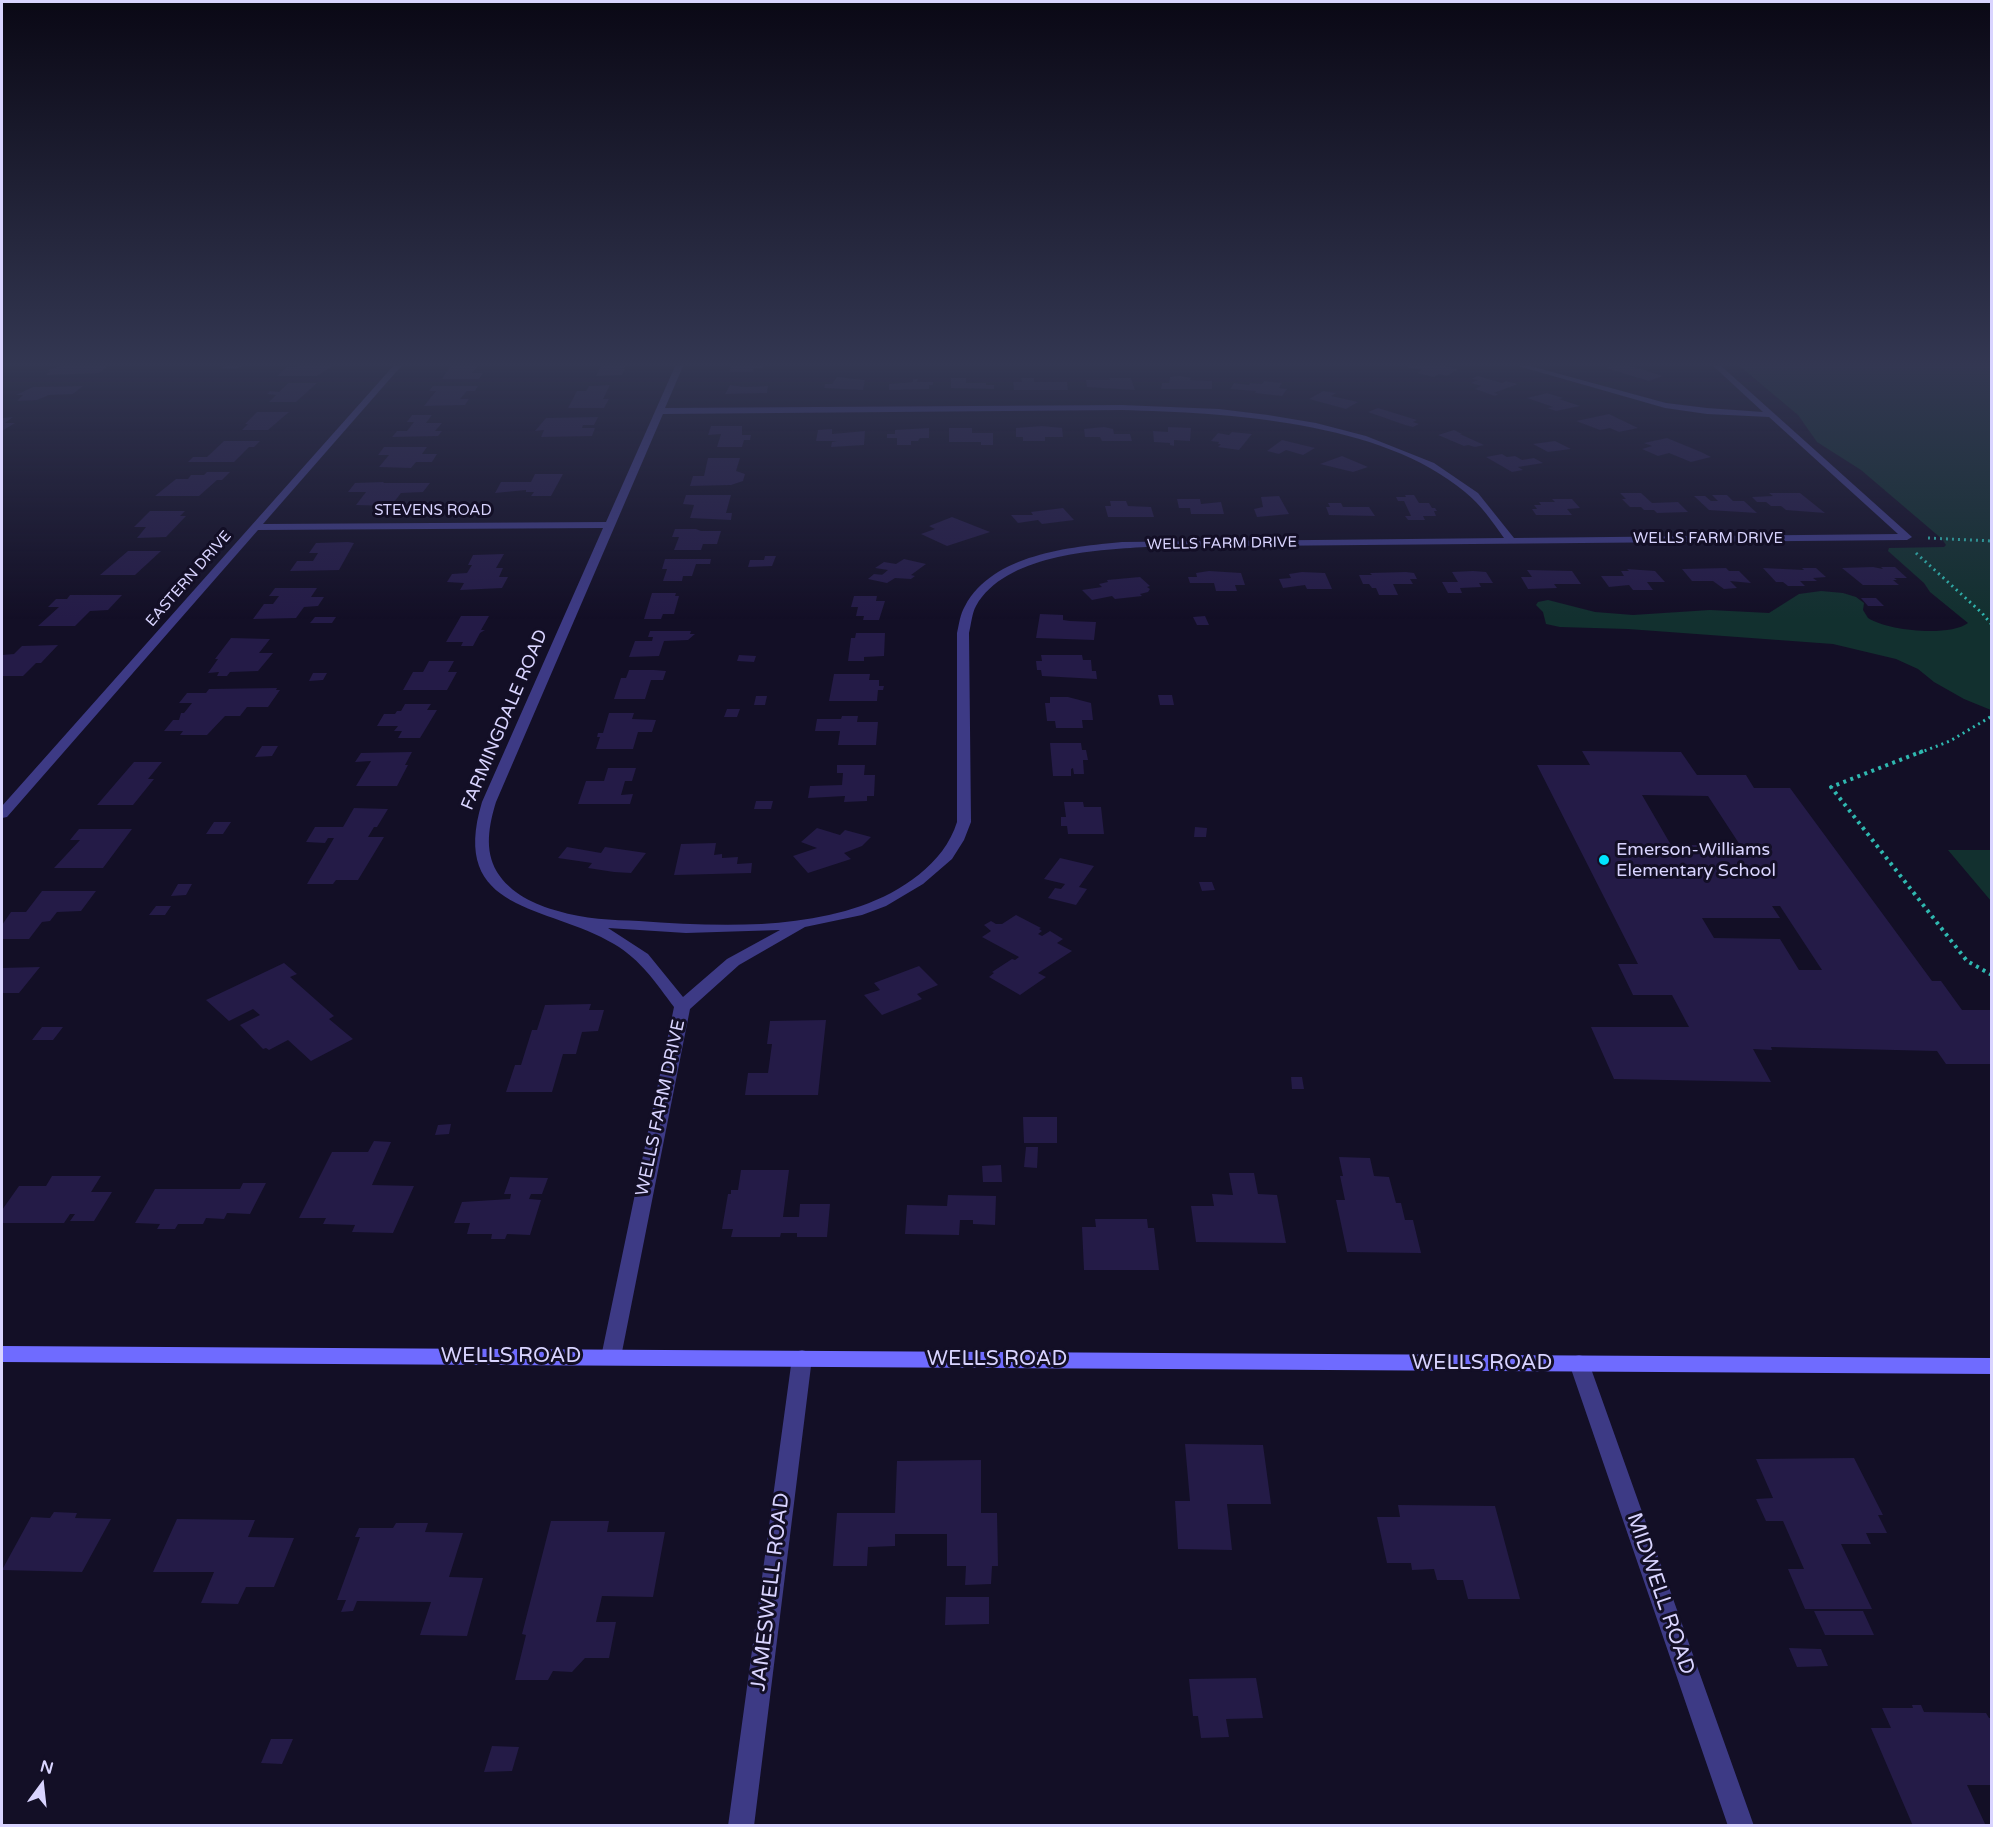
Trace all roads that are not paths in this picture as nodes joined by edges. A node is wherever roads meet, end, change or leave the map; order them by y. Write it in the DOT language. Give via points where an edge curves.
graph roads {
  1 [pos="324,449"];
  2 [pos="643,449"];
  3 [pos="1395,449"];
  4 [pos="1809,449"];
  5 [pos="610,525"];
  6 [pos="255,527"];
  7 [pos="1511,541"];
  8 [pos="2,814"];
  9 [pos="585,922"];
  10 [pos="806,922"];
  11 [pos="682,1007"];
  12 [pos="2,1354"];
  13 [pos="611,1357"];
  14 [pos="802,1358"];
  15 [pos="1579,1364"];
  16 [pos="1992,1366"];
  17 [pos="741,1826"];
  18 [pos="1741,1826"];
  1 -- 6 [label="street, EASTERN DRIVE"];
  2 -- 5 [label="street, FARMINGDALE ROAD"];
  3 -- 7 [label="street" via="1426,462 1476,496"];
  4 -- 7 [label="street, WELLS FARM DRIVE" via="1904,538"];
  5 -- 6 [label="street, STEVENS ROAD"];
  5 -- 9 [label="street, FARMINGDALE ROAD" via="489,802 480,835 484,863 508,892 540,910"];
  6 -- 8 [label="street, EASTERN DRIVE"];
  7 -- 10 [label="street, WELLS FARM DRIVE" via="1132,544 1060,554 1009,571 978,595 964,622 966,809 956,844 934,868 895,896 858,912"];
  9 -- 10 [label="street, WELLS FARM DRIVE" via="641,927"];
  9 -- 11 [label="street, FARMINGDALE ROAD" via="649,963"];
  10 -- 11 [label="street, WELLS FARM DRIVE" via="733,962"];
  11 -- 13 [label="street, WELLS FARM DRIVE"];
  12 -- 13 [label="main road, WELLS ROAD"];
  13 -- 14 [label="main road, WELLS ROAD"];
  14 -- 15 [label="main road, WELLS ROAD"];
  14 -- 17 [label="street, JAMESWELL ROAD"];
  15 -- 16 [label="main road, WELLS ROAD"];
  15 -- 18 [label="street, MIDWELL ROAD"];
}
